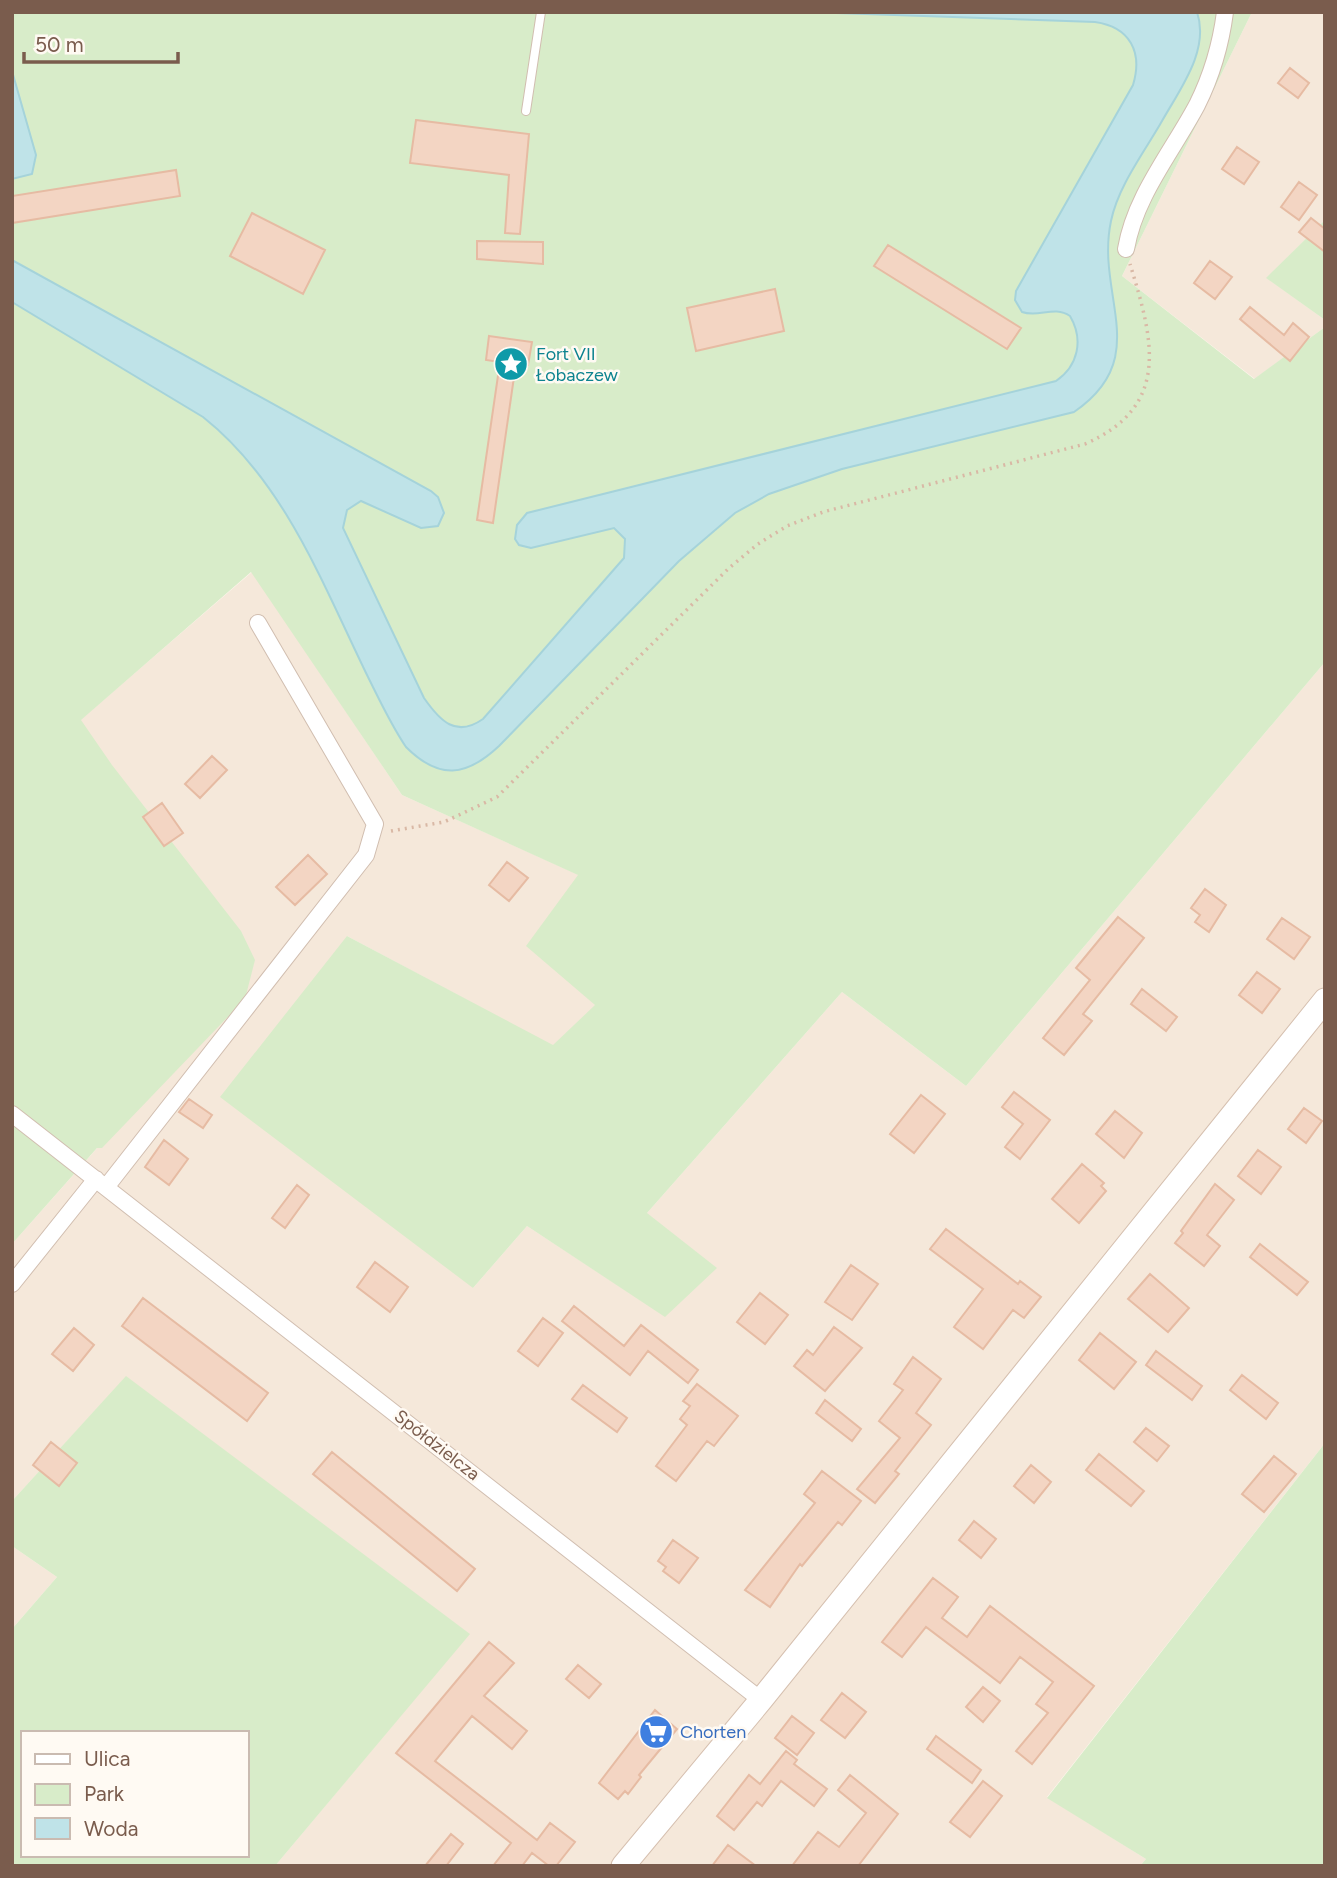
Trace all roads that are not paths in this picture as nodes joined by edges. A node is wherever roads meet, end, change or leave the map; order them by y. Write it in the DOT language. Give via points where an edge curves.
graph roads {
  1 [pos="541,12"];
  2 [pos="1225,12"];
  3 [pos="526,111"];
  4 [pos="1126,249"];
  5 [pos="258,623"];
  6 [pos="1325,1000"];
  7 [pos="12,1114"];
  8 [pos="105,1185"];
  9 [pos="12,1284"];
  10 [pos="761,1700"];
  11 [pos="623,1866"];
  1 -- 3 [label="lane"];
  2 -- 4 [label="street" via="1222,39 1198,102 1130,221"];
  5 -- 8 [label="street" via="375,824 366,855"];
  6 -- 10 [label="main road"];
  7 -- 8 [label="street, Spółdzielcza"];
  8 -- 9 [label="street"];
  8 -- 10 [label="street, Spółdzielcza"];
  10 -- 11 [label="main road"];
}
